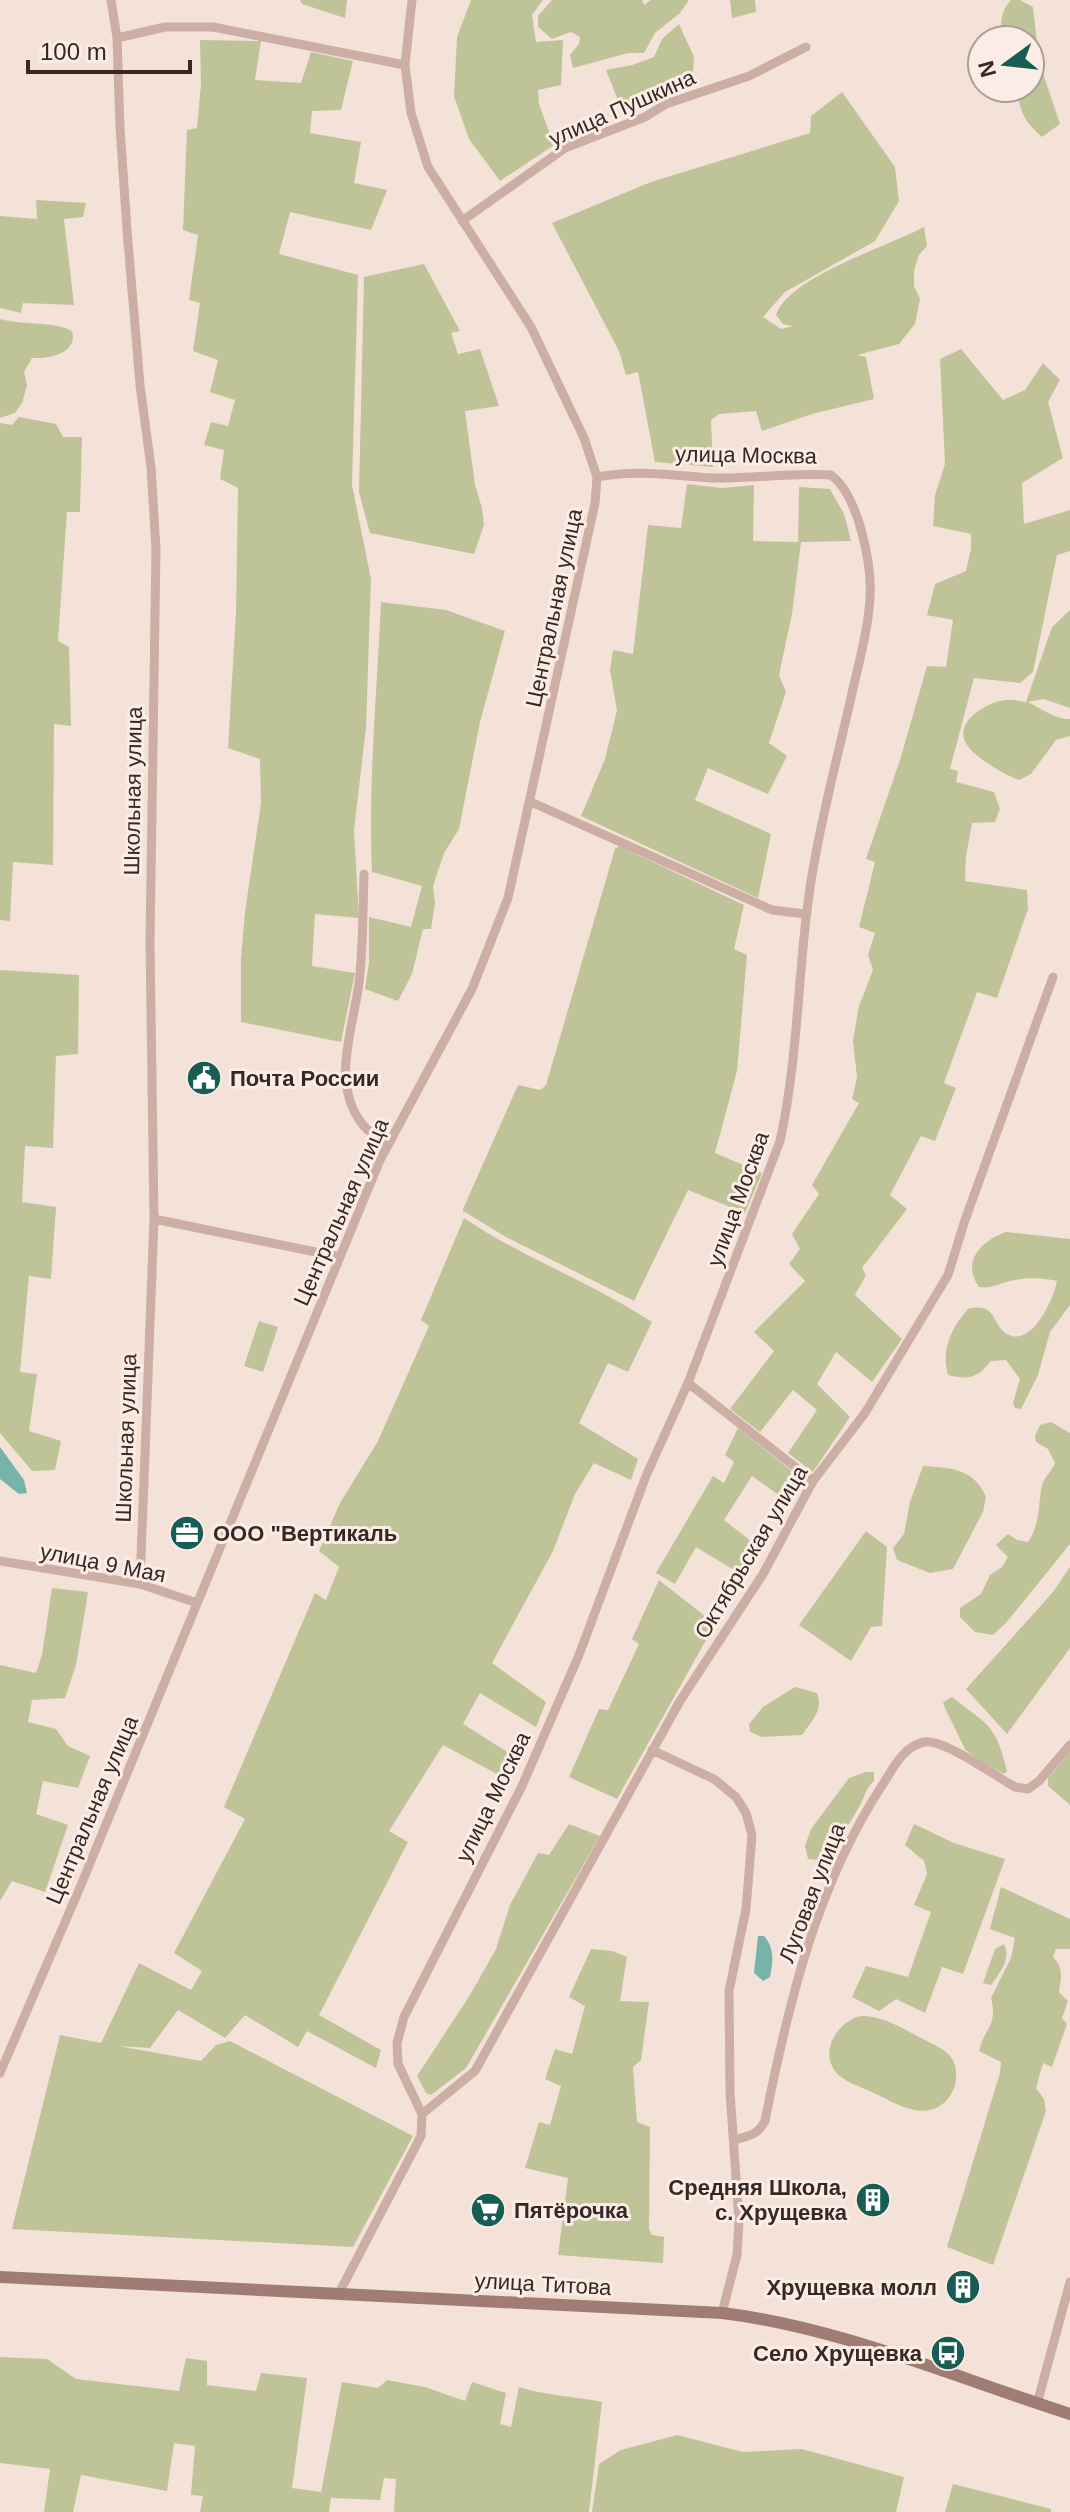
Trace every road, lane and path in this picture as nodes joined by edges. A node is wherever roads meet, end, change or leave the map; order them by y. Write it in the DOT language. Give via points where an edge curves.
graph roads {
  1 [pos="111,0"];
  2 [pos="412,0"];
  3 [pos="117,38"];
  4 [pos="806,47"];
  5 [pos="405,65"];
  6 [pos="462,221"];
  7 [pos="597,477"];
  8 [pos="531,802"];
  9 [pos="364,874"];
  10 [pos="805,914"];
  11 [pos="1053,977"];
  12 [pos="388,1143"];
  13 [pos="154,1219"];
  14 [pos="340,1257"];
  15 [pos="688,1383"];
  16 [pos="813,1481"];
  17 [pos="0,1561"];
  18 [pos="140,1584"];
  19 [pos="197,1603"];
  20 [pos="1070,1745"];
  21 [pos="652,1750"];
  22 [pos="0,2073"];
  23 [pos="422,2114"];
  24 [pos="734,2140"];
  25 [pos="0,2277"];
  26 [pos="1070,2282"];
  27 [pos="338,2295"];
  28 [pos="722,2313"];
  29 [pos="1037,2404"];
  30 [pos="1070,2414"];
  1 -- 3 [label="street, Школьная улица"];
  2 -- 5 [label="street, Центральная улица"];
  3 -- 5 [label="street" via="165,27 213,27"];
  3 -- 13 [label="street, Школьная улица" via="127,230 156,549 150,934"];
  4 -- 6 [label="street, улица Пушкина" via="749,76 666,104 565,148"];
  5 -- 6 [label="street, Центральная улица" via="411,113 428,167"];
  6 -- 7 [label="street, Центральная улица" via="531,327"];
  7 -- 8 [label="street, Центральная улица"];
  7 -- 10 [label="street, улица Москва" via="637,472 715,478 831,475 849,500 865,542 870,600"];
  8 -- 10 [label="street" via="772,910"];
  8 -- 12 [label="street, Центральная улица" via="508,898 472,989"];
  9 -- 12 [label="street" via="360,976 345,1087 364,1128"];
  10 -- 15 [label="street, улица Москва" via="798,1022 780,1141"];
  11 -- 16 [label="street, Октябрьская улица" via="948,1275 865,1413"];
  12 -- 14 [label="street, Центральная улица"];
  13 -- 14 [label="street"];
  13 -- 18 [label="street, Школьная улица"];
  14 -- 19 [label="street, Центральная улица"];
  15 -- 16 [label="street"];
  15 -- 23 [label="street, улица Москва" via="522,1786 404,2017 398,2064"];
  16 -- 21 [label="street, Октябрьская улица" via="763,1574"];
  17 -- 18 [label="street, улица 9 Мая"];
  18 -- 19 [label="street, улица 9 Мая"];
  19 -- 22 [label="street, Центральная улица"];
  20 -- 24 [label="street, Луговая улица" via="1028,1789 1015,1787 944,1745 927,1741 901,1756 858,1822 808,1945 765,2121 755,2134"];
  21 -- 23 [label="street, Октябрьская улица" via="475,2071"];
  21 -- 24 [label="street" via="714,1779 736,1797 752,1835 746,1909 729,1991"];
  23 -- 27 [label="street" via="421,2136"];
  24 -- 28 [label="street" via="737,2255"];
  25 -- 27 [label="main road, улица Титова"];
  26 -- 29 [label="street"];
  27 -- 28 [label="main road, улица Титова"];
  28 -- 29 [label="main road, улица Титова" via="809,2329"];
  29 -- 30 [label="main road, улица Титова"];
}
